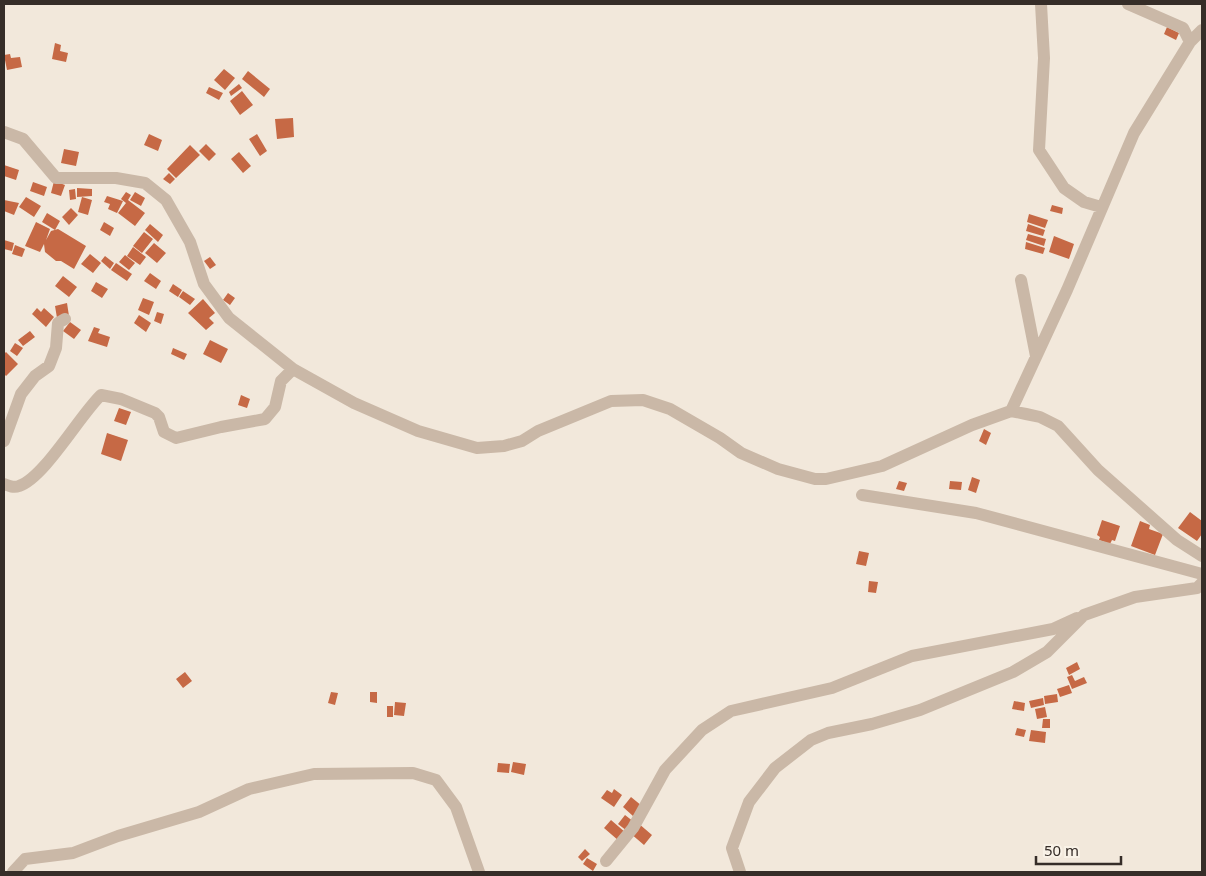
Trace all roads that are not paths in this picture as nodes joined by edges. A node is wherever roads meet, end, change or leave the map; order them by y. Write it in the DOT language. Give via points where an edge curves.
graph roads {
  1 [pos="1041,4"];
  2 [pos="1128,4"];
  3 [pos="1202,30"];
  4 [pos="1190,42"];
  5 [pos="4,132"];
  6 [pos="1101,207"];
  7 [pos="1021,280"];
  8 [pos="66,319"];
  9 [pos="1036,356"];
  10 [pos="293,369"];
  11 [pos="1010,411"];
  12 [pos="4,441"];
  13 [pos="4,484"];
  14 [pos="862,495"];
  15 [pos="1202,556"];
  16 [pos="1202,574"];
  17 [pos="1202,583"];
  18 [pos="1084,615"];
  19 [pos="606,861"];
  20 [pos="13,872"];
  21 [pos="479,872"];
  22 [pos="740,872"];
  1 -- 6 [label="street" via="1044,58 1039,150 1064,188 1084,202"];
  2 -- 4 [label="street" via="1183,28"];
  3 -- 4 [label="street"];
  4 -- 6 [label="street" via="1134,133"];
  5 -- 10 [label="street" via="23,139 56,178 116,178 145,183 166,200 190,242 204,284 229,318"];
  6 -- 9 [label="street" via="1068,290"];
  7 -- 9 [label="street"];
  8 -- 12 [label="street" via="58,323 56,348 49,366 35,376 21,394"];
  9 -- 11 [label="street"];
  10 -- 11 [label="street" via="354,403 408,427 477,448 522,441 538,431 611,401 643,400 670,409 741,453 814,479 882,466"];
  10 -- 13 [label="street" via="281,381 275,407 266,419 176,438 164,432 155,413 121,399 101,395 28,481 18,486"];
  11 -- 15 [label="street" via="1040,417 1058,426 1098,470 1177,540"];
  14 -- 16 [label="street" via="976,513"];
  17 -- 18 [label="street" via="1197,588 1135,597"];
  18 -- 19 [label="street" via="1053,629 912,656 832,688 731,711 702,730 665,770 633,828"];
  18 -- 22 [label="street" via="1048,652 1013,672 920,710 811,740 775,768 749,802 732,848"];
  20 -- 21 [label="street" via="25,859 73,854 118,836 199,812 249,789 314,774 412,773 436,780 456,807"];
}
